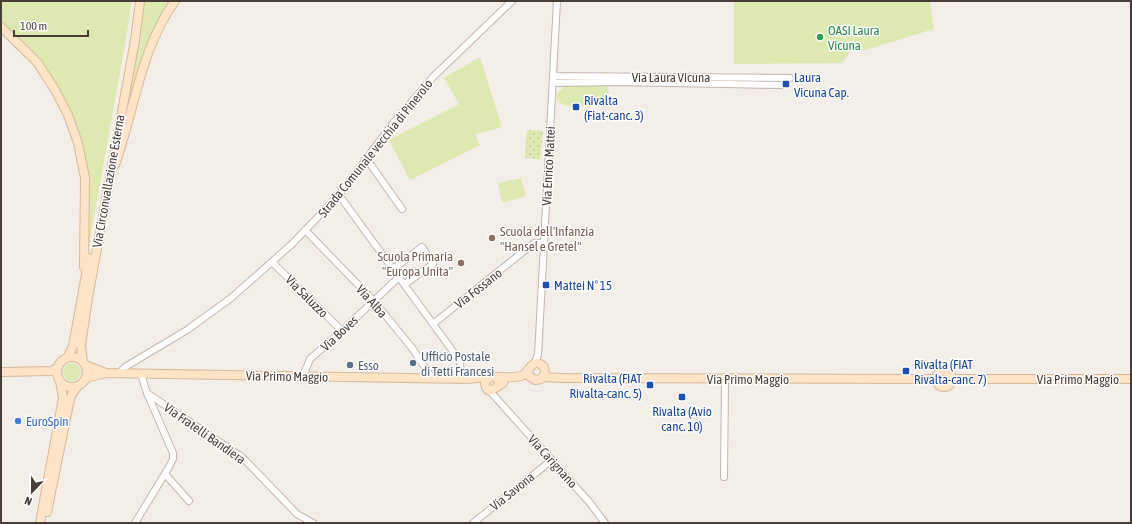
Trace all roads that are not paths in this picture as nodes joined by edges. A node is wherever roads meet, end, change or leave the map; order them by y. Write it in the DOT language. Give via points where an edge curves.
graph roads {
  1 [pos="135,1"];
  2 [pos="140,1"];
  3 [pos="175,1"];
  4 [pos="512,1"];
  5 [pos="557,1"];
  6 [pos="1,27"];
  7 [pos="553,76"];
  8 [pos="790,78"];
  9 [pos="553,83"];
  10 [pos="781,85"];
  11 [pos="366,158"];
  12 [pos="106,191"];
  13 [pos="339,194"];
  14 [pos="402,209"];
  15 [pos="305,230"];
  16 [pos="544,243"];
  17 [pos="272,262"];
  18 [pos="393,269"];
  19 [pos="399,276"];
  20 [pos="88,280"];
  21 [pos="404,284"];
  22 [pos="373,300"];
  23 [pos="433,324"];
  24 [pos="342,331"];
  25 [pos="67,358"];
  26 [pos="84,363"];
  27 [pos="58,367"];
  28 [pos="537,371"];
  29 [pos="1,372"];
  30 [pos="106,374"];
  31 [pos="118,374"];
  32 [pos="141,374"];
  33 [pos="1,376"];
  34 [pos="302,376"];
  35 [pos="492,377"];
  36 [pos="86,378"];
  37 [pos="432,378"];
  38 [pos="725,378"];
  39 [pos="464,379"];
  40 [pos="935,379"];
  41 [pos="952,379"];
  42 [pos="1131,379"];
  43 [pos="59,380"];
  44 [pos="499,386"];
  45 [pos="77,387"];
  46 [pos="487,387"];
  47 [pos="147,393"];
  48 [pos="499,401"];
  49 [pos="552,460"];
  50 [pos="165,474"];
  51 [pos="724,477"];
  52 [pos="189,501"];
  53 [pos="40,523"];
  54 [pos="45,523"];
  55 [pos="135,523"];
  56 [pos="313,523"];
  57 [pos="473,523"];
  58 [pos="605,523"];
  1 -- 20 [label="main road, Via Circonvallazione Esterna"];
  2 -- 12 [label="main road, Via Circonvallazione Esterna"];
  3 -- 12 [label="main road" via="150,49 125,139"];
  4 -- 11 [label="street, Strada Comunale vecchia di Pinerolo" via="434,76"];
  5 -- 7 [label="street, Via Enrico Mattei"];
  6 -- 20 [label="main road" via="37,62 68,115 78,143 85,178 84,256"];
  7 -- 8 [label="street, Via Laura Vicuna"];
  7 -- 9 [label="street, Via Enrico Mattei"];
  9 -- 10 [label="street, Via Laura Vicuna"];
  9 -- 16 [label="street, Via Enrico Mattei"];
  11 -- 13 [label="street, Strada Comunale vecchia di Pinerolo"];
  11 -- 14 [label="street"];
  12 -- 20 [label="main road, Via Circonvallazione Esterna"];
  13 -- 15 [label="street, Strada Comunale vecchia di Pinerolo"];
  13 -- 18 [label="street"];
  15 -- 17 [label="street, Strada Comunale vecchia di Pinerolo"];
  15 -- 22 [label="street, Via Alba"];
  16 -- 23 [label="street, Via Fossano" via="534,243"];
  16 -- 28 [label="street, Via Enrico Mattei"];
  17 -- 24 [label="street, Via Saluzzo"];
  17 -- 31 [label="street, Strada Comunale vecchia di Pinerolo" via="231,298 187,330 125,367"];
  18 -- 19 [label="street"];
  18 -- 21 [label="street" via="422,247 433,264"];
  19 -- 21 [label="street"];
  19 -- 22 [label="street, Via Boves"];
  20 -- 25 [label="main road, Via Circonvallazione Esterna" via="73,346"];
  20 -- 26 [label="main road, Via Circonvallazione Esterna" via="81,345"];
  21 -- 23 [label="street"];
  22 -- 24 [label="street, Via Boves"];
  22 -- 37 [label="street, Via Alba" via="412,348"];
  23 -- 39 [label="street" via="460,361"];
  24 -- 34 [label="street, Via Boves" via="310,359"];
  25 -- 26 [label="main road" via="76,358"];
  25 -- 27 [label="main road"];
  26 -- 30 [label="main road, Via Primo Maggio"];
  26 -- 36 [label="main road"];
  27 -- 29 [label="main road" via="52,371"];
  27 -- 43 [label="main road"];
  28 -- 35 [label="main road, Via Primo Maggio" via="520,376"];
  28 -- 38 [label="main road, Via Primo Maggio" via="562,378"];
  28 -- 44 [label="main road, Via Primo Maggio"];
  30 -- 31 [label="main road, Via Primo Maggio"];
  30 -- 36 [label="main road, Via Primo Maggio"];
  31 -- 32 [label="main road, Via Primo Maggio"];
  32 -- 34 [label="main road, Via Primo Maggio"];
  32 -- 47 [label="street"];
  33 -- 43 [label="main road" via="43,376"];
  34 -- 37 [label="main road, Via Primo Maggio"];
  35 -- 39 [label="main road, Via Primo Maggio"];
  35 -- 44 [label="main road" via="498,381"];
  35 -- 46 [label="main road" via="486,380"];
  36 -- 45 [label="main road"];
  37 -- 39 [label="main road, Via Primo Maggio"];
  38 -- 40 [label="main road, Via Primo Maggio"];
  38 -- 51 [label="street"];
  39 -- 46 [label="main road, Via Primo Maggio"];
  40 -- 41 [label="main road" via="938,373 945,371 951,374"];
  40 -- 41 [label="main road" via="937,384 944,388 951,384"];
  41 -- 42 [label="main road, Via Primo Maggio"];
  43 -- 45 [label="main road" via="68,387"];
  43 -- 53 [label="main road" via="63,398"];
  44 -- 46 [label="main road" via="495,390"];
  44 -- 48 [label="street"];
  45 -- 54 [label="main road" via="69,404"];
  46 -- 48 [label="street, Via Carignano"];
  47 -- 50 [label="street" via="173,453 173,459"];
  47 -- 56 [label="street, Via Fratelli Bandiera" via="242,457 296,514"];
  48 -- 49 [label="street, Via Carignano"];
  49 -- 57 [label="street, Via Savona"];
  49 -- 58 [label="street, Via Carignano"];
  50 -- 52 [label="street"];
  50 -- 55 [label="street"];
}
